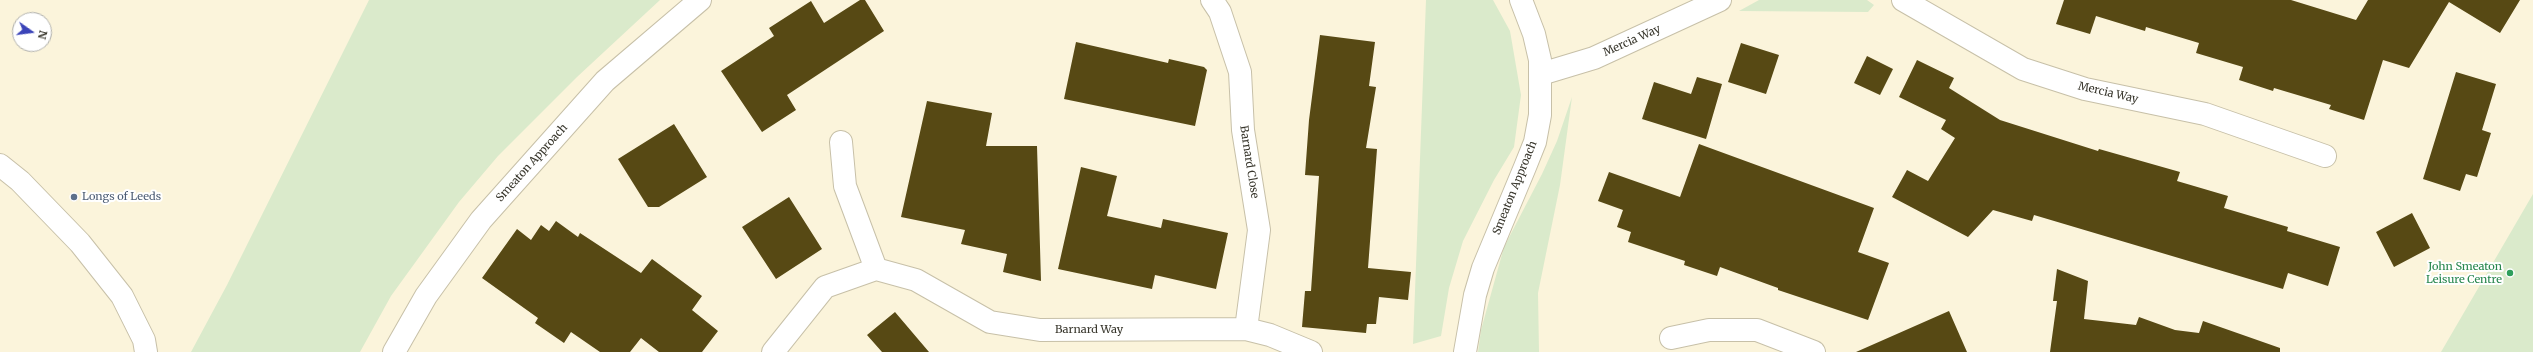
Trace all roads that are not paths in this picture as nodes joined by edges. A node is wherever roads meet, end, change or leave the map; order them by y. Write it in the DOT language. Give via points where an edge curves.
graph roads {
  1 [pos="700,0"];
  2 [pos="1212,0"];
  3 [pos="1520,0"];
  4 [pos="1720,0"];
  5 [pos="1903,0"];
  6 [pos="1541,74"];
  7 [pos="841,142"];
  8 [pos="2325,156"];
  9 [pos="0,165"];
  10 [pos="876,269"];
  11 [pos="1246,329"];
  12 [pos="1671,338"];
  13 [pos="146,352"];
  14 [pos="394,352"];
  15 [pos="773,352"];
  16 [pos="1310,352"];
  17 [pos="1465,352"];
  18 [pos="1814,352"];
  1 -- 14 [label="street, Smeaton Approach" via="605,81 481,220 426,296"];
  2 -- 11 [label="street, Barnard Close" via="1220,12 1240,72 1243,130 1259,230"];
  3 -- 6 [label="street, Smeaton Approach" via="1534,34"];
  4 -- 6 [label="street, Mercia Way" via="1594,58"];
  5 -- 8 [label="street, Mercia Way" via="2024,69 2085,89 2205,114"];
  6 -- 17 [label="street, Smeaton Approach" via="1540,115 1535,142 1483,268 1475,295"];
  7 -- 10 [label="street" via="845,186"];
  9 -- 13 [label="street" via="20,181 80,243 122,296 144,340"];
  10 -- 11 [label="street, Barnard Way" via="916,280 990,322 1033,329"];
  10 -- 15 [label="street" via="825,286"];
  11 -- 16 [label="street, Barnard Way" via="1270,334"];
  12 -- 18 [label="street" via="1709,330 1757,330"];
}
